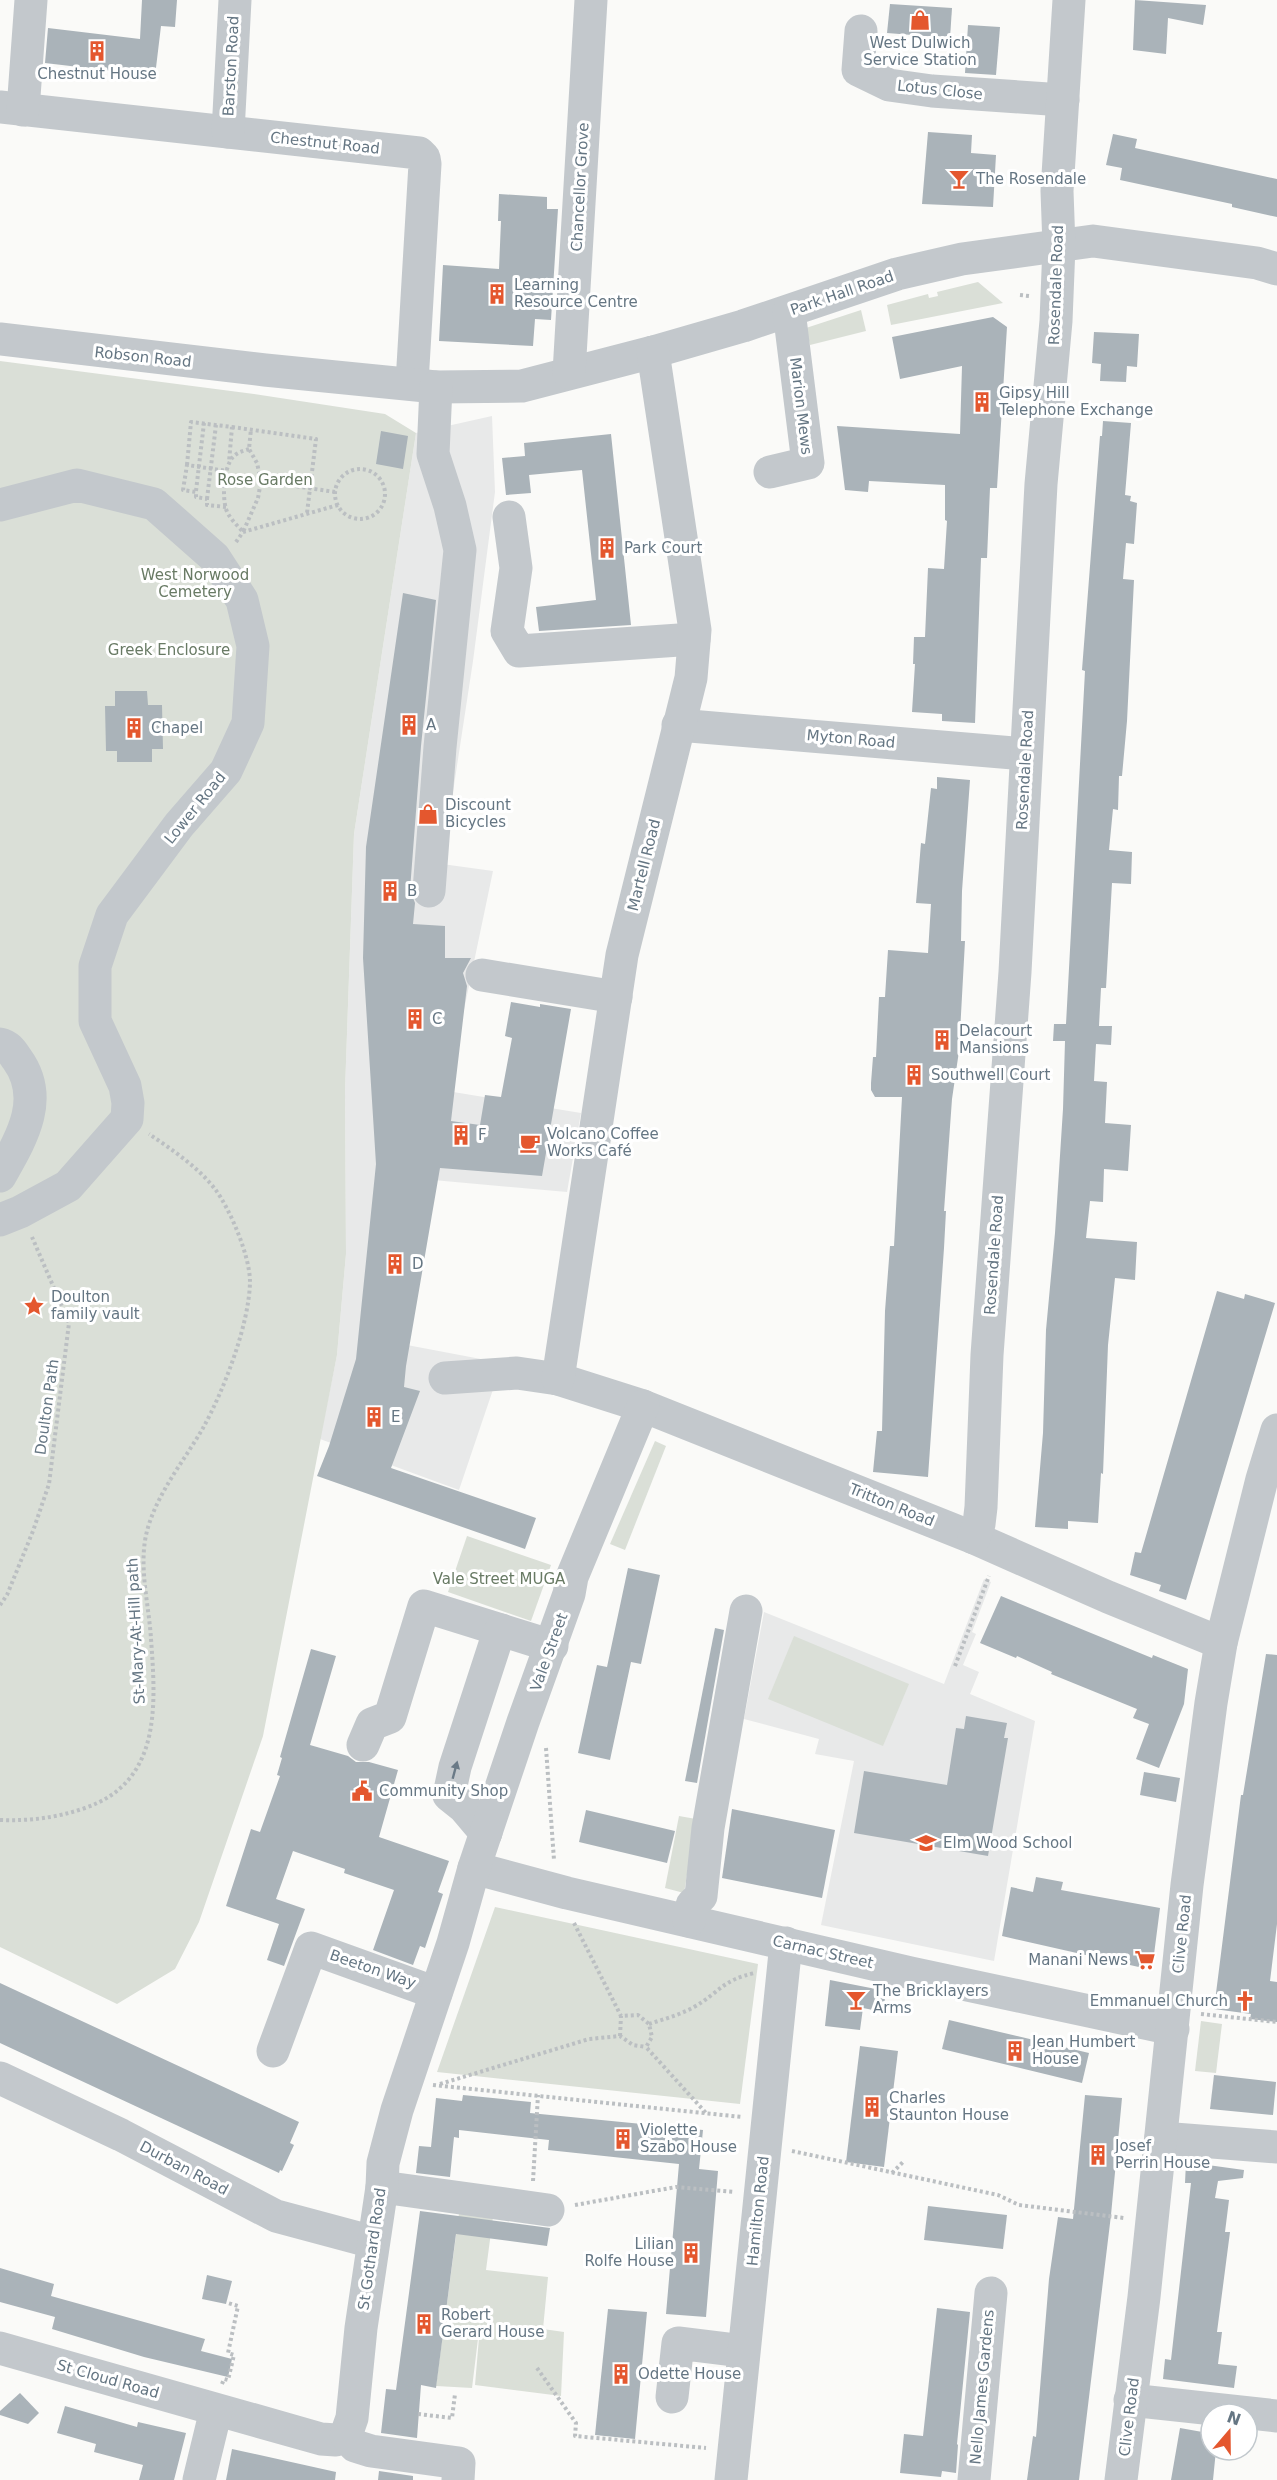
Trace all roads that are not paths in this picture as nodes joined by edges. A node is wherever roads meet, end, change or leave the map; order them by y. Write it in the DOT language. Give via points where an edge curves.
graph roads {
  1 [pos="31,0"];
  2 [pos="235,0"];
  3 [pos="591,0"];
  4 [pos="1069,0"];
  5 [pos="861,32"];
  6 [pos="1063,100"];
  7 [pos="11,108"];
  8 [pos="228,132"];
  9 [pos="1059,246"];
  10 [pos="1277,268"];
  11 [pos="789,311"];
  12 [pos="0,339"];
  13 [pos="653,352"];
  14 [pos="569,373"];
  15 [pos="424,385"];
  16 [pos="770,472"];
  17 [pos="0,505"];
  18 [pos="509,517"];
  19 [pos="694,639"];
  20 [pos="678,725"];
  21 [pos="1025,754"];
  22 [pos="429,891"];
  23 [pos="482,975"];
  24 [pos="616,997"];
  25 [pos="0,1044"];
  26 [pos="0,1176"];
  27 [pos="10,1216"];
  28 [pos="446,1378"];
  29 [pos="558,1378"];
  30 [pos="643,1406"];
  31 [pos="1277,1430"];
  32 [pos="974,1538"];
  33 [pos="746,1611"];
  34 [pos="498,1637"];
  35 [pos="1221,1642"];
  36 [pos="552,1646"];
  37 [pos="363,1745"];
  38 [pos="486,1833"];
  39 [pos="474,1868"];
  40 [pos="689,1921"];
  41 [pos="786,1943"];
  42 [pos="436,1993"];
  43 [pos="1185,2021"];
  44 [pos="273,2051"];
  45 [pos="0,2078"];
  46 [pos="1161,2138"];
  47 [pos="1277,2147"];
  48 [pos="382,2187"];
  49 [pos="540,2209"];
  50 [pos="373,2242"];
  51 [pos="991,2293"];
  52 [pos="0,2348"];
  53 [pos="744,2351"];
  54 [pos="672,2397"];
  55 [pos="218,2400"];
  56 [pos="1130,2400"];
  57 [pos="1277,2416"];
  58 [pos="346,2435"];
  59 [pos="733,2465"];
  60 [pos="199,2480"];
  61 [pos="458,2480"];
  62 [pos="974,2480"];
  63 [pos="1121,2480"];
  1 -- 7 [label="street"];
  2 -- 8 [label="street, Barston Road"];
  3 -- 14 [label="street, Chancellor Grove"];
  4 -- 6 [label="street, Rosendale Road"];
  5 -- 6 [label="street, Lotus Close" via="858,70 889,85"];
  6 -- 9 [label="street, Rosendale Road" via="1057,191"];
  7 -- 8 [label="street, Chestnut Road"];
  8 -- 15 [label="street, Chestnut Road" via="419,153 424,158"];
  9 -- 10 [label="street, Park Hall Road" via="1094,241"];
  9 -- 11 [label="street, Park Hall Road" via="897,274"];
  9 -- 21 [label="street, Rosendale Road"];
  11 -- 13 [label="street, Park Hall Road"];
  11 -- 16 [label="street, Marion Mews" via="808,463"];
  12 -- 15 [label="street, Robson Road"];
  13 -- 14 [label="street, Park Hall Road"];
  13 -- 19 [label="street, Martell Road"];
  14 -- 15 [label="street, Park Hall Road" via="522,386"];
  15 -- 22 [label="street" via="433,454 460,550"];
  17 -- 27 [label="street, Lower Road" via="77,485 154,504 217,562 242,600 253,646 248,723 226,771 179,825 112,915 95,966 95,1021 125,1086 127,1119 68,1186"];
  18 -- 19 [label="street" via="516,568 507,631 519,651"];
  19 -- 20 [label="street, Martell Road" via="691,678"];
  20 -- 21 [label="street, Myton Road"];
  20 -- 24 [label="street, Martell Road" via="622,955"];
  21 -- 32 [label="street, Rosendale Road" via="980,1524"];
  23 -- 24 [label="street"];
  24 -- 29 [label="street, Martell Road"];
  25 -- 26 [label="street" via="7,1046 27,1072 31,1104 22,1137"];
  28 -- 29 [label="street, Tritton Road" via="517,1373"];
  29 -- 30 [label="street, Tritton Road"];
  30 -- 32 [label="street, Tritton Road"];
  30 -- 36 [label="street, Vale Street" via="572,1577"];
  31 -- 35 [label="street, Clive Road"];
  32 -- 35 [label="street, Tritton Road"];
  33 -- 40 [label="street" via="708,1828 701,1896 692,1905"];
  34 -- 36 [label="street"];
  34 -- 37 [label="street" via="424,1606 390,1717 372,1724"];
  38 -- 34 [label="street, one-way" via="449,1795"];
  35 -- 43 [label="street, Clive Road" via="1187,1885"];
  36 -- 38 [label="street, Vale Street"];
  38 -- 39 [label="street, Vale Street"];
  39 -- 40 [label="street, Carnac Street" via="564,1903"];
  39 -- 42 [label="street, St Gothard Road"];
  40 -- 41 [label="street, Carnac Street"];
  41 -- 43 [label="street, Carnac Street" via="911,1973"];
  41 -- 53 [label="street, Hamilton Road" via="757,2131"];
  42 -- 44 [label="street, Beeton Way" via="311,1948"];
  42 -- 48 [label="street, St Gothard Road" via="397,2110 383,2163"];
  43 -- 46 [label="street, Clive Road"];
  45 -- 50 [label="street, Durban Road" via="121,2135 276,2216"];
  46 -- 47 [label="street"];
  46 -- 56 [label="street, Clive Road"];
  48 -- 49 [label="street"];
  48 -- 50 [label="street, St Gothard Road"];
  50 -- 58 [label="street, St Gothard Road" via="352,2418"];
  51 -- 62 [label="street, Nello James Gardens"];
  52 -- 55 [label="street, St Cloud Road"];
  53 -- 54 [label="street" via="678,2343"];
  53 -- 59 [label="street, Hamilton Road"];
  55 -- 58 [label="street" via="321,2439 336,2440"];
  55 -- 60 [label="street"];
  56 -- 57 [label="street"];
  56 -- 63 [label="street, Clive Road"];
  58 -- 61 [label="street" via="355,2446 371,2451 459,2463"];
}
